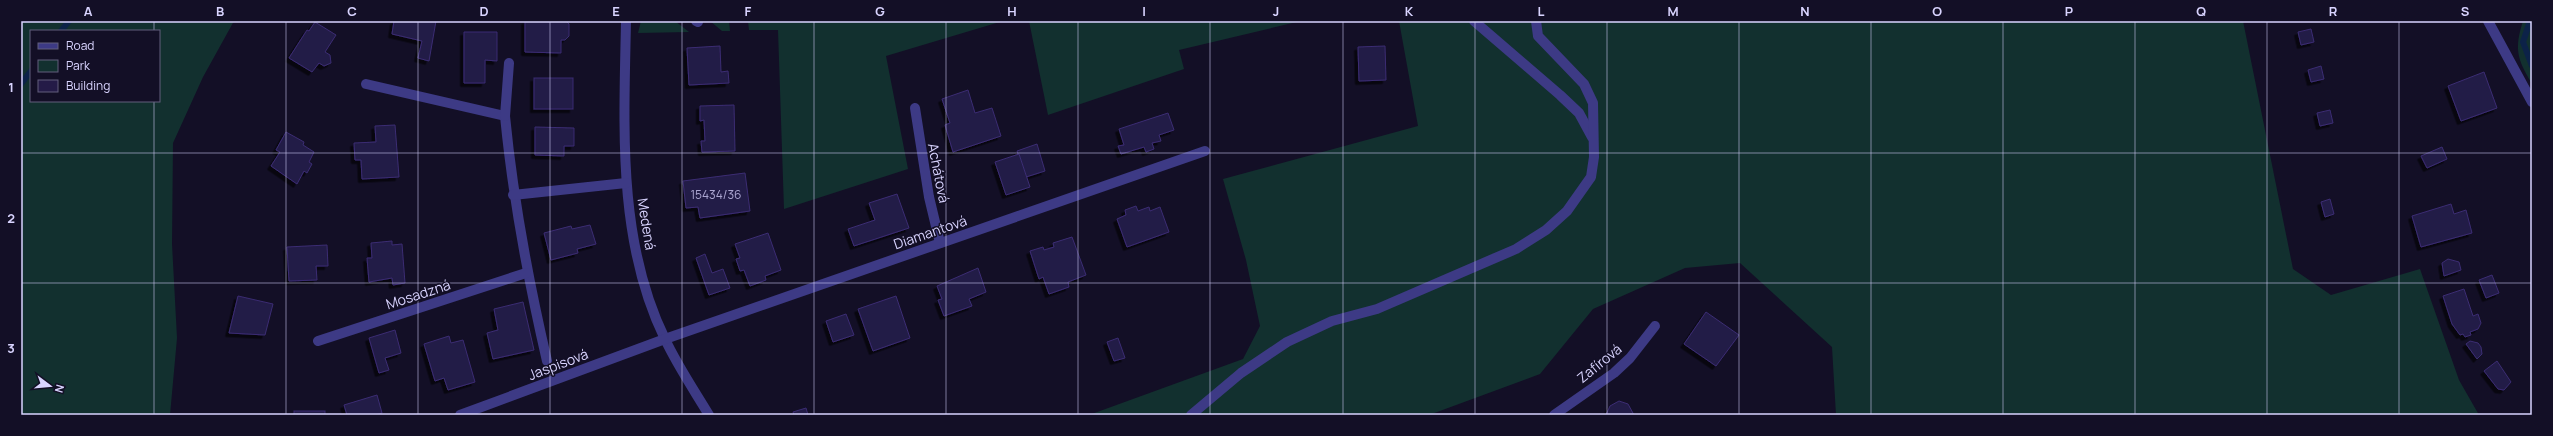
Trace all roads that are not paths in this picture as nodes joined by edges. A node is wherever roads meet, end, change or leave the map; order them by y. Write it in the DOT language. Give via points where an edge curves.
graph roads {
  1 [pos="626,21"];
  2 [pos="1474,21"];
  3 [pos="1536,21"];
  4 [pos="2488,21"];
  5 [pos="509,63"];
  6 [pos="366,84"];
  7 [pos="2532,102"];
  8 [pos="915,108"];
  9 [pos="505,116"];
  10 [pos="1592,137"];
  11 [pos="1205,151"];
  12 [pos="626,183"];
  13 [pos="513,196"];
  14 [pos="940,243"];
  15 [pos="526,273"];
  16 [pos="1655,326"];
  17 [pos="665,339"];
  18 [pos="318,341"];
  19 [pos="547,361"];
  20 [pos="460,415"];
  21 [pos="709,415"];
  22 [pos="1191,415"];
  23 [pos="1554,415"];
  1 -- 12 [label="street, Medená"];
  2 -- 10 [label="street" via="1560,94 1578,113"];
  3 -- 10 [label="street" via="1538,36 1584,84 1593,103"];
  4 -- 7 [label="street"];
  5 -- 9 [label="street"];
  6 -- 9 [label="street"];
  8 -- 14 [label="street, Achátová" via="926,181"];
  9 -- 13 [label="street"];
  10 -- 22 [label="street" via="1594,157 1590,176 1568,211 1546,230 1516,249 1377,309 1332,321 1287,342 1241,373"];
  11 -- 14 [label="street, Diamantová"];
  12 -- 13 [label="street"];
  12 -- 17 [label="street, Medená" via="640,269"];
  13 -- 15 [label="street"];
  14 -- 17 [label="street, Diamantová"];
  15 -- 18 [label="street, Mosadzná"];
  15 -- 19 [label="street"];
  16 -- 23 [label="street, Zafírová" via="1630,358 1614,373"];
  17 -- 20 [label="street, Jaspisová"];
  17 -- 21 [label="street, Medená"];
}
